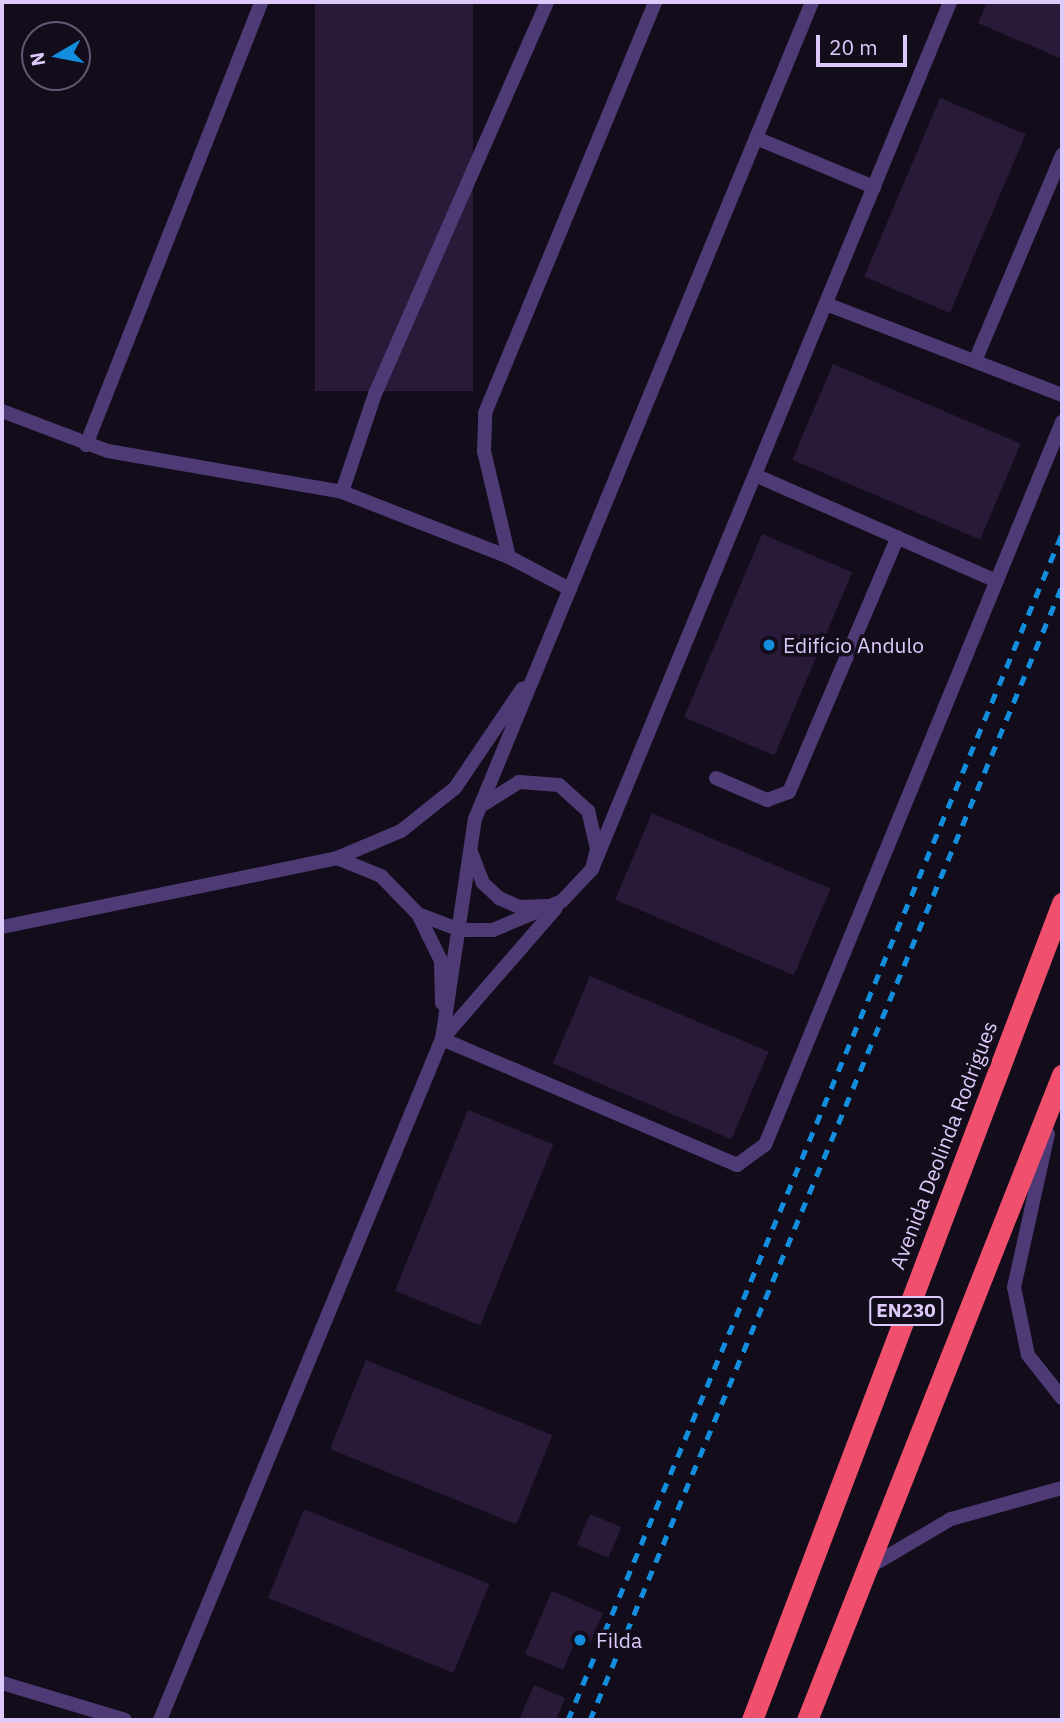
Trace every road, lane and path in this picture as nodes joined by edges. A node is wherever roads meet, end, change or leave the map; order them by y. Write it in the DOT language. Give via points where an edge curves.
graph roads {
  1 [pos="261,2"];
  2 [pos="547,2"];
  3 [pos="655,2"];
  4 [pos="812,2"];
  5 [pos="950,2"];
  6 [pos="756,138"];
  7 [pos="1062,155"];
  8 [pos="874,187"];
  9 [pos="826,303"];
  10 [pos="975,361"];
  11 [pos="1062,395"];
  12 [pos="2,411"];
  13 [pos="1062,422"];
  14 [pos="86,445"];
  15 [pos="755,475"];
  16 [pos="342,492"];
  17 [pos="898,537"];
  18 [pos="509,557"];
  19 [pos="997,581"];
  20 [pos="570,589"];
  21 [pos="539,664"];
  22 [pos="716,778"];
  23 [pos="475,819"];
  24 [pos="470,841"];
  25 [pos="337,858"];
  26 [pos="592,870"];
  27 [pos="562,901"];
  28 [pos="1062,903"];
  29 [pos="418,914"];
  30 [pos="2,928"];
  31 [pos="460,930"];
  32 [pos="442,1039"];
  33 [pos="1062,1077"];
  34 [pos="1062,1398"];
  35 [pos="1062,1488"];
  36 [pos="862,1571"];
  37 [pos="2,1683"];
  38 [pos="125,1720"];
  39 [pos="160,1720"];
  40 [pos="752,1720"];
  41 [pos="807,1720"];
  1 -- 14 [label="street"];
  2 -- 16 [label="street" via="375,394"];
  3 -- 18 [label="street" via="485,413 484,451"];
  4 -- 6 [label="street"];
  5 -- 8 [label="street"];
  6 -- 8 [label="street"];
  6 -- 20 [label="street"];
  7 -- 10 [label="street"];
  8 -- 9 [label="street"];
  9 -- 10 [label="street"];
  9 -- 15 [label="street"];
  10 -- 11 [label="street"];
  12 -- 14 [label="street"];
  13 -- 19 [label="street"];
  14 -- 16 [label="street"];
  15 -- 17 [label="street"];
  15 -- 26 [label="street"];
  16 -- 18 [label="street"];
  17 -- 19 [label="street"];
  17 -- 22 [label="street" via="789,792 767,800"];
  18 -- 20 [label="street"];
  19 -- 32 [label="street" via="765,1145 737,1165"];
  20 -- 21 [label="street"];
  21 -- 23 [label="street"];
  21 -- 25 [label="street" via="455,788 401,831"];
  23 -- 24 [label="street"];
  23 -- 26 [label="street" via="485,802 519,782 559,785 576,796 592,820 597,849"];
  24 -- 27 [label="street" via="472,863 499,898 519,906"];
  24 -- 31 [label="street"];
  25 -- 29 [label="street" via="381,876"];
  25 -- 30 [label="street"];
  26 -- 27 [label="street"];
  27 -- 31 [label="street" via="493,930"];
  27 -- 32 [label="street"];
  28 -- 40 [label="highway, Avenida Deolinda Rodrigues / EN230"];
  29 -- 31 [label="street"];
  29 -- 32 [label="street" via="441,961"];
  31 -- 32 [label="street"];
  32 -- 39 [label="street"];
  33 -- 34 [label="street" via="1014,1287 1028,1355"];
  33 -- 36 [label="highway, EN230"];
  35 -- 36 [label="street" via="951,1519"];
  36 -- 41 [label="highway, EN230"];
  37 -- 38 [label="street"];
}
